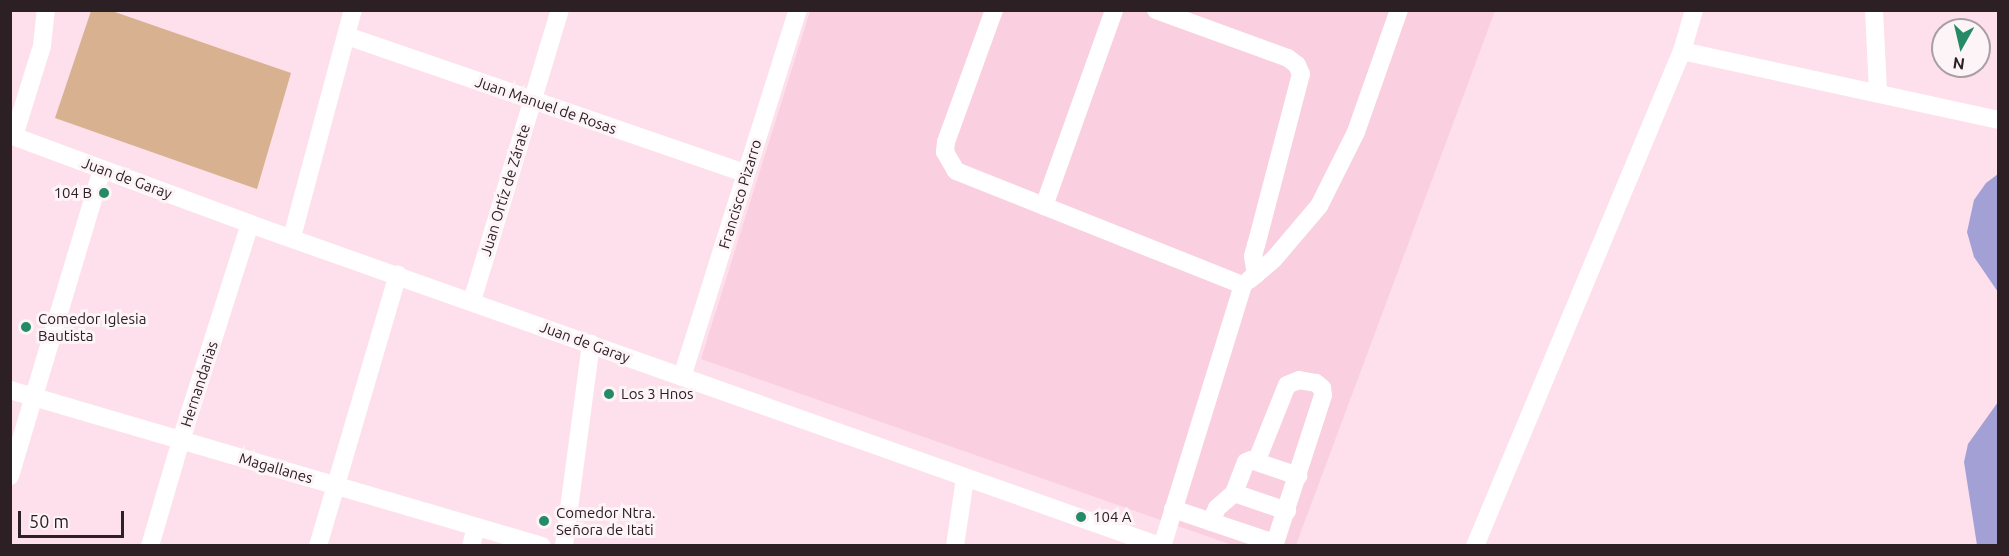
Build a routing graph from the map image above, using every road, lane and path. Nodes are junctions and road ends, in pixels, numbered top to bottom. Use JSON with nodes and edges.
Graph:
{"nodes":[{"id":1,"x":46,"y":10,"type":"edge"},
{"id":2,"x":353,"y":10,"type":"edge"},
{"id":3,"x":561,"y":10,"type":"edge"},
{"id":4,"x":798,"y":10,"type":"edge"},
{"id":5,"x":994,"y":10,"type":"edge"},
{"id":6,"x":1114,"y":10,"type":"edge"},
{"id":7,"x":1156,"y":10,"type":"edge"},
{"id":8,"x":1399,"y":10,"type":"edge"},
{"id":9,"x":1694,"y":10,"type":"edge"},
{"id":10,"x":1874,"y":10,"type":"edge"},
{"id":11,"x":347,"y":36,"type":"junction"},
{"id":12,"x":1682,"y":51,"type":"junction"},
{"id":13,"x":1878,"y":93,"type":"junction"},
{"id":14,"x":532,"y":100,"type":"junction"},
{"id":15,"x":1998,"y":120,"type":"edge"},
{"id":16,"x":12,"y":135,"type":"edge"},
{"id":17,"x":102,"y":169,"type":"junction"},
{"id":18,"x":746,"y":173,"type":"junction"},
{"id":19,"x":1044,"y":206,"type":"junction"},
{"id":20,"x":250,"y":224,"type":"junction"},
{"id":21,"x":292,"y":237,"type":"junction"},
{"id":22,"x":398,"y":275,"type":"junction"},
{"id":23,"x":1249,"y":280,"type":"junction"},
{"id":24,"x":472,"y":301,"type":"junction"},
{"id":25,"x":591,"y":344,"type":"junction"},
{"id":26,"x":682,"y":377,"type":"junction"},
{"id":27,"x":10,"y":390,"type":"edge"},
{"id":28,"x":34,"y":397,"type":"junction"},
{"id":29,"x":181,"y":440,"type":"junction"},
{"id":30,"x":1257,"y":460,"type":"junction"},
{"id":31,"x":10,"y":476,"type":"edge"},
{"id":32,"x":1298,"y":476,"type":"junction"},
{"id":33,"x":965,"y":478,"type":"junction"},
{"id":34,"x":336,"y":485,"type":"junction"},
{"id":35,"x":1234,"y":493,"type":"junction"},
{"id":36,"x":1173,"y":509,"type":"junction"},
{"id":37,"x":1287,"y":511,"type":"junction"},
{"id":38,"x":1211,"y":522,"type":"junction"},
{"id":39,"x":476,"y":527,"type":"junction"},
{"id":40,"x":150,"y":546,"type":"edge"},
{"id":41,"x":318,"y":546,"type":"edge"},
{"id":42,"x":471,"y":546,"type":"edge"},
{"id":43,"x":542,"y":546,"type":"edge"},
{"id":44,"x":564,"y":546,"type":"edge"},
{"id":45,"x":955,"y":546,"type":"edge"},
{"id":46,"x":1161,"y":546,"type":"edge"},
{"id":47,"x":1475,"y":546,"type":"edge"}],
"edges":[{"from":1,"to":16,"type":"street"},
{"from":2,"to":11,"type":"street"},
{"from":3,"to":14,"type":"street","name":"Juan Ortíz de Zárate"},
{"from":4,"to":18,"type":"street","name":"Francisco Pizarro"},
{"from":5,"to":19,"type":"street"},
{"from":6,"to":19,"type":"street"},
{"from":7,"to":23,"type":"street"},
{"from":8,"to":23,"type":"street"},
{"from":9,"to":12,"type":"street"},
{"from":10,"to":13,"type":"street"},
{"from":11,"to":14,"type":"street","name":"Juan Manuel de Rosas"},
{"from":11,"to":21,"type":"street"},
{"from":12,"to":13,"type":"street"},
{"from":12,"to":47,"type":"street"},
{"from":13,"to":15,"type":"street"},
{"from":14,"to":18,"type":"street","name":"Juan Manuel de Rosas"},
{"from":14,"to":24,"type":"street","name":"Juan Ortíz de Zárate"},
{"from":16,"to":17,"type":"street","name":"Juan de Garay"},
{"from":17,"to":20,"type":"street","name":"Juan de Garay"},
{"from":17,"to":28,"type":"street"},
{"from":18,"to":26,"type":"street","name":"Francisco Pizarro"},
{"from":19,"to":23,"type":"street"},
{"from":20,"to":21,"type":"street","name":"Juan de Garay"},
{"from":20,"to":29,"type":"street","name":"Hernandarias"},
{"from":21,"to":22,"type":"street","name":"Juan de Garay"},
{"from":22,"to":24,"type":"street","name":"Juan de Garay"},
{"from":22,"to":34,"type":"street"},
{"from":23,"to":36,"type":"street"},
{"from":24,"to":25,"type":"street","name":"Juan de Garay"},
{"from":25,"to":26,"type":"street","name":"Juan de Garay"},
{"from":25,"to":44,"type":"street"},
{"from":26,"to":33,"type":"street","name":"Juan de Garay"},
{"from":27,"to":28,"type":"street","name":"Magallanes"},
{"from":28,"to":29,"type":"street","name":"Magallanes"},
{"from":28,"to":31,"type":"street"},
{"from":29,"to":34,"type":"street","name":"Magallanes"},
{"from":29,"to":40,"type":"street","name":"Hernandarias"},
{"from":30,"to":32,"type":"street"},
{"from":30,"to":32,"type":"street"},
{"from":30,"to":35,"type":"street"},
{"from":32,"to":37,"type":"street"},
{"from":33,"to":45,"type":"street"},
{"from":33,"to":46,"type":"street","name":"Juan de Garay"},
{"from":34,"to":39,"type":"street","name":"Magallanes"},
{"from":34,"to":41,"type":"street"},
{"from":35,"to":37,"type":"street"},
{"from":35,"to":38,"type":"street"},
{"from":36,"to":38,"type":"street"},
{"from":36,"to":46,"type":"street"},
{"from":37,"to":38,"type":"street"},
{"from":39,"to":42,"type":"street"},
{"from":39,"to":43,"type":"street","name":"Magallanes"}]}
